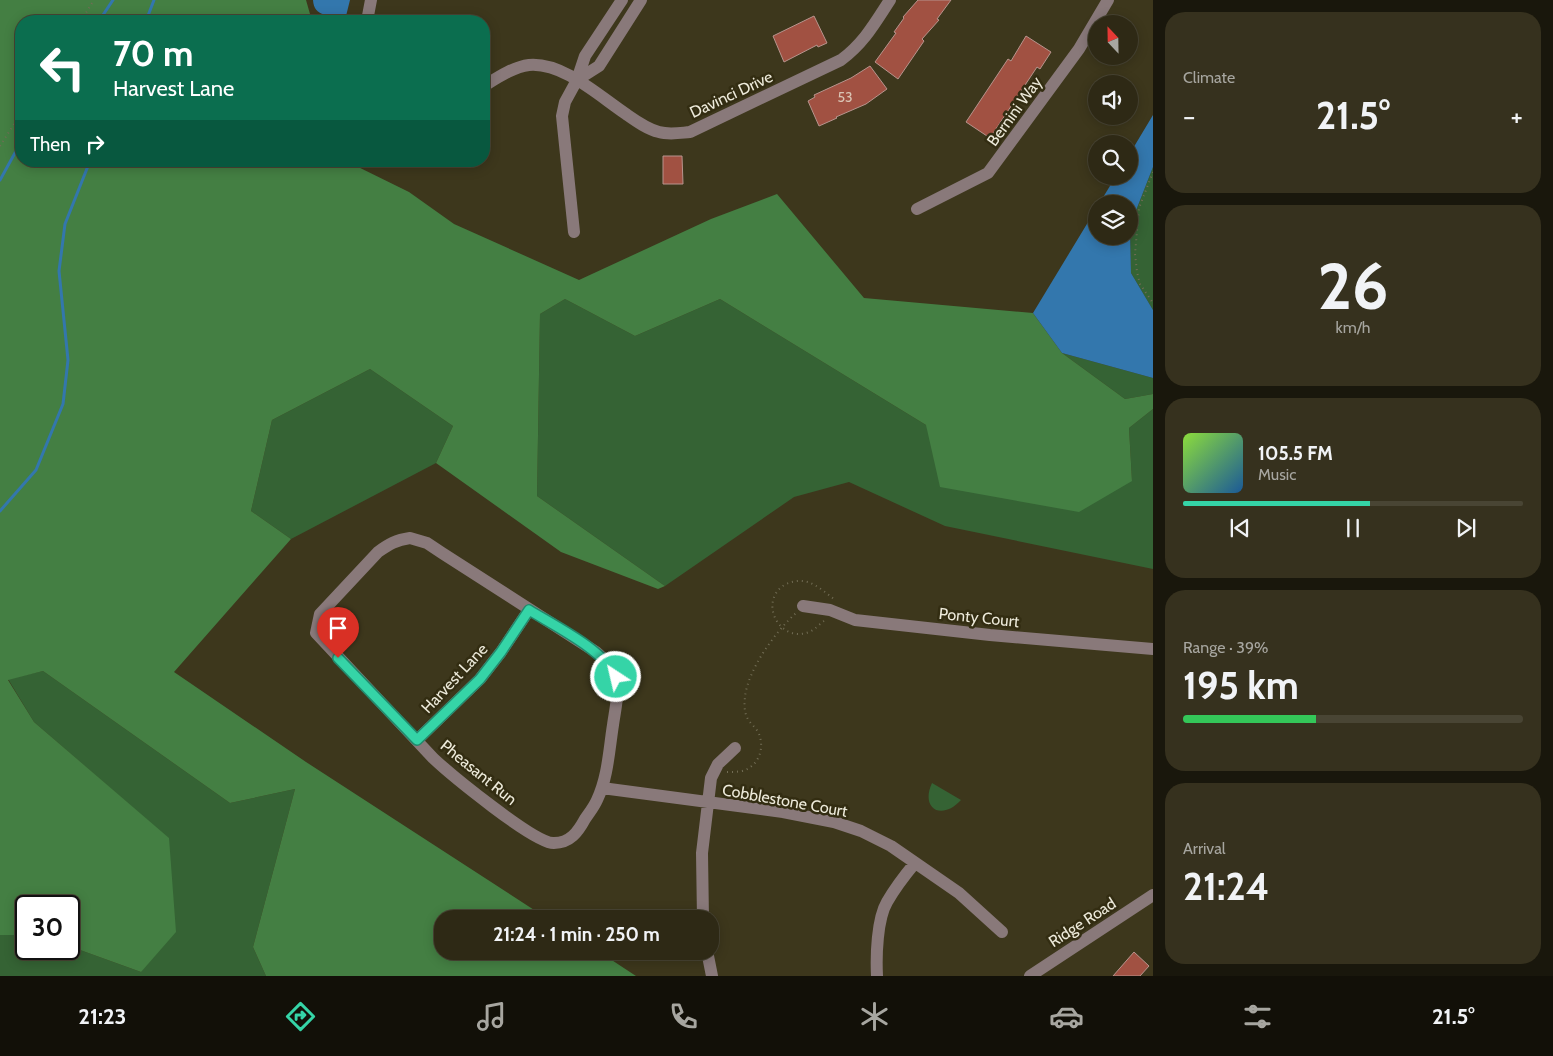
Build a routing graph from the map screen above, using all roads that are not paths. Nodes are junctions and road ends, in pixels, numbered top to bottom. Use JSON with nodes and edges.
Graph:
{"nodes":[{"id":1,"x":371,"y":0,"type":"edge"},
{"id":2,"x":622,"y":0,"type":"edge"},
{"id":3,"x":641,"y":0,"type":"edge"},
{"id":4,"x":890,"y":0,"type":"edge"},
{"id":5,"x":1108,"y":0,"type":"edge"},
{"id":6,"x":368,"y":15,"type":"edge"},
{"id":7,"x":577,"y":80,"type":"junction"},
{"id":8,"x":490,"y":83,"type":"edge"},
{"id":9,"x":916,"y":209,"type":"dead end"},
{"id":10,"x":574,"y":232,"type":"dead end"},
{"id":11,"x":803,"y":606,"type":"road end"},
{"id":12,"x":529,"y":610,"type":"junction"},
{"id":13,"x":1153,"y":649,"type":"edge"},
{"id":14,"x":417,"y":740,"type":"junction"},
{"id":15,"x":735,"y":748,"type":"dead end"},
{"id":16,"x":602,"y":788,"type":"junction"},
{"id":17,"x":708,"y":803,"type":"junction"},
{"id":18,"x":914,"y":863,"type":"junction"},
{"id":19,"x":1153,"y":895,"type":"edge"},
{"id":20,"x":702,"y":910,"type":"edge"},
{"id":21,"x":1002,"y":932,"type":"dead end"},
{"id":22,"x":709,"y":960,"type":"edge"},
{"id":23,"x":712,"y":976,"type":"edge"},
{"id":24,"x":878,"y":976,"type":"edge"},
{"id":25,"x":1030,"y":976,"type":"edge"}],
"edges":[{"from":1,"to":6,"type":"street"},
{"from":2,"to":7,"type":"street"},
{"from":3,"to":7,"type":"street"},
{"from":4,"to":7,"type":"street","name":"Davinci Drive"},
{"from":5,"to":9,"type":"street","name":"Bernini Way"},
{"from":7,"to":8,"type":"street","name":"Davinci Drive"},
{"from":7,"to":10,"type":"street"},
{"from":11,"to":13,"type":"street","name":"Ponty Court"},
{"from":12,"to":14,"type":"street","name":"Harvest Lane"},
{"from":12,"to":14,"type":"street","name":"Pheasant Run"},
{"from":12,"to":16,"type":"street","name":"Pheasant Run"},
{"from":14,"to":16,"type":"street","name":"Pheasant Run"},
{"from":15,"to":17,"type":"street"},
{"from":16,"to":17,"type":"street","name":"Cobblestone Court"},
{"from":17,"to":18,"type":"street","name":"Cobblestone Court"},
{"from":17,"to":20,"type":"street"},
{"from":18,"to":21,"type":"street","name":"Cobblestone Court"},
{"from":18,"to":24,"type":"street"},
{"from":19,"to":25,"type":"street","name":"Ridge Road"},
{"from":22,"to":23,"type":"street"}]}
